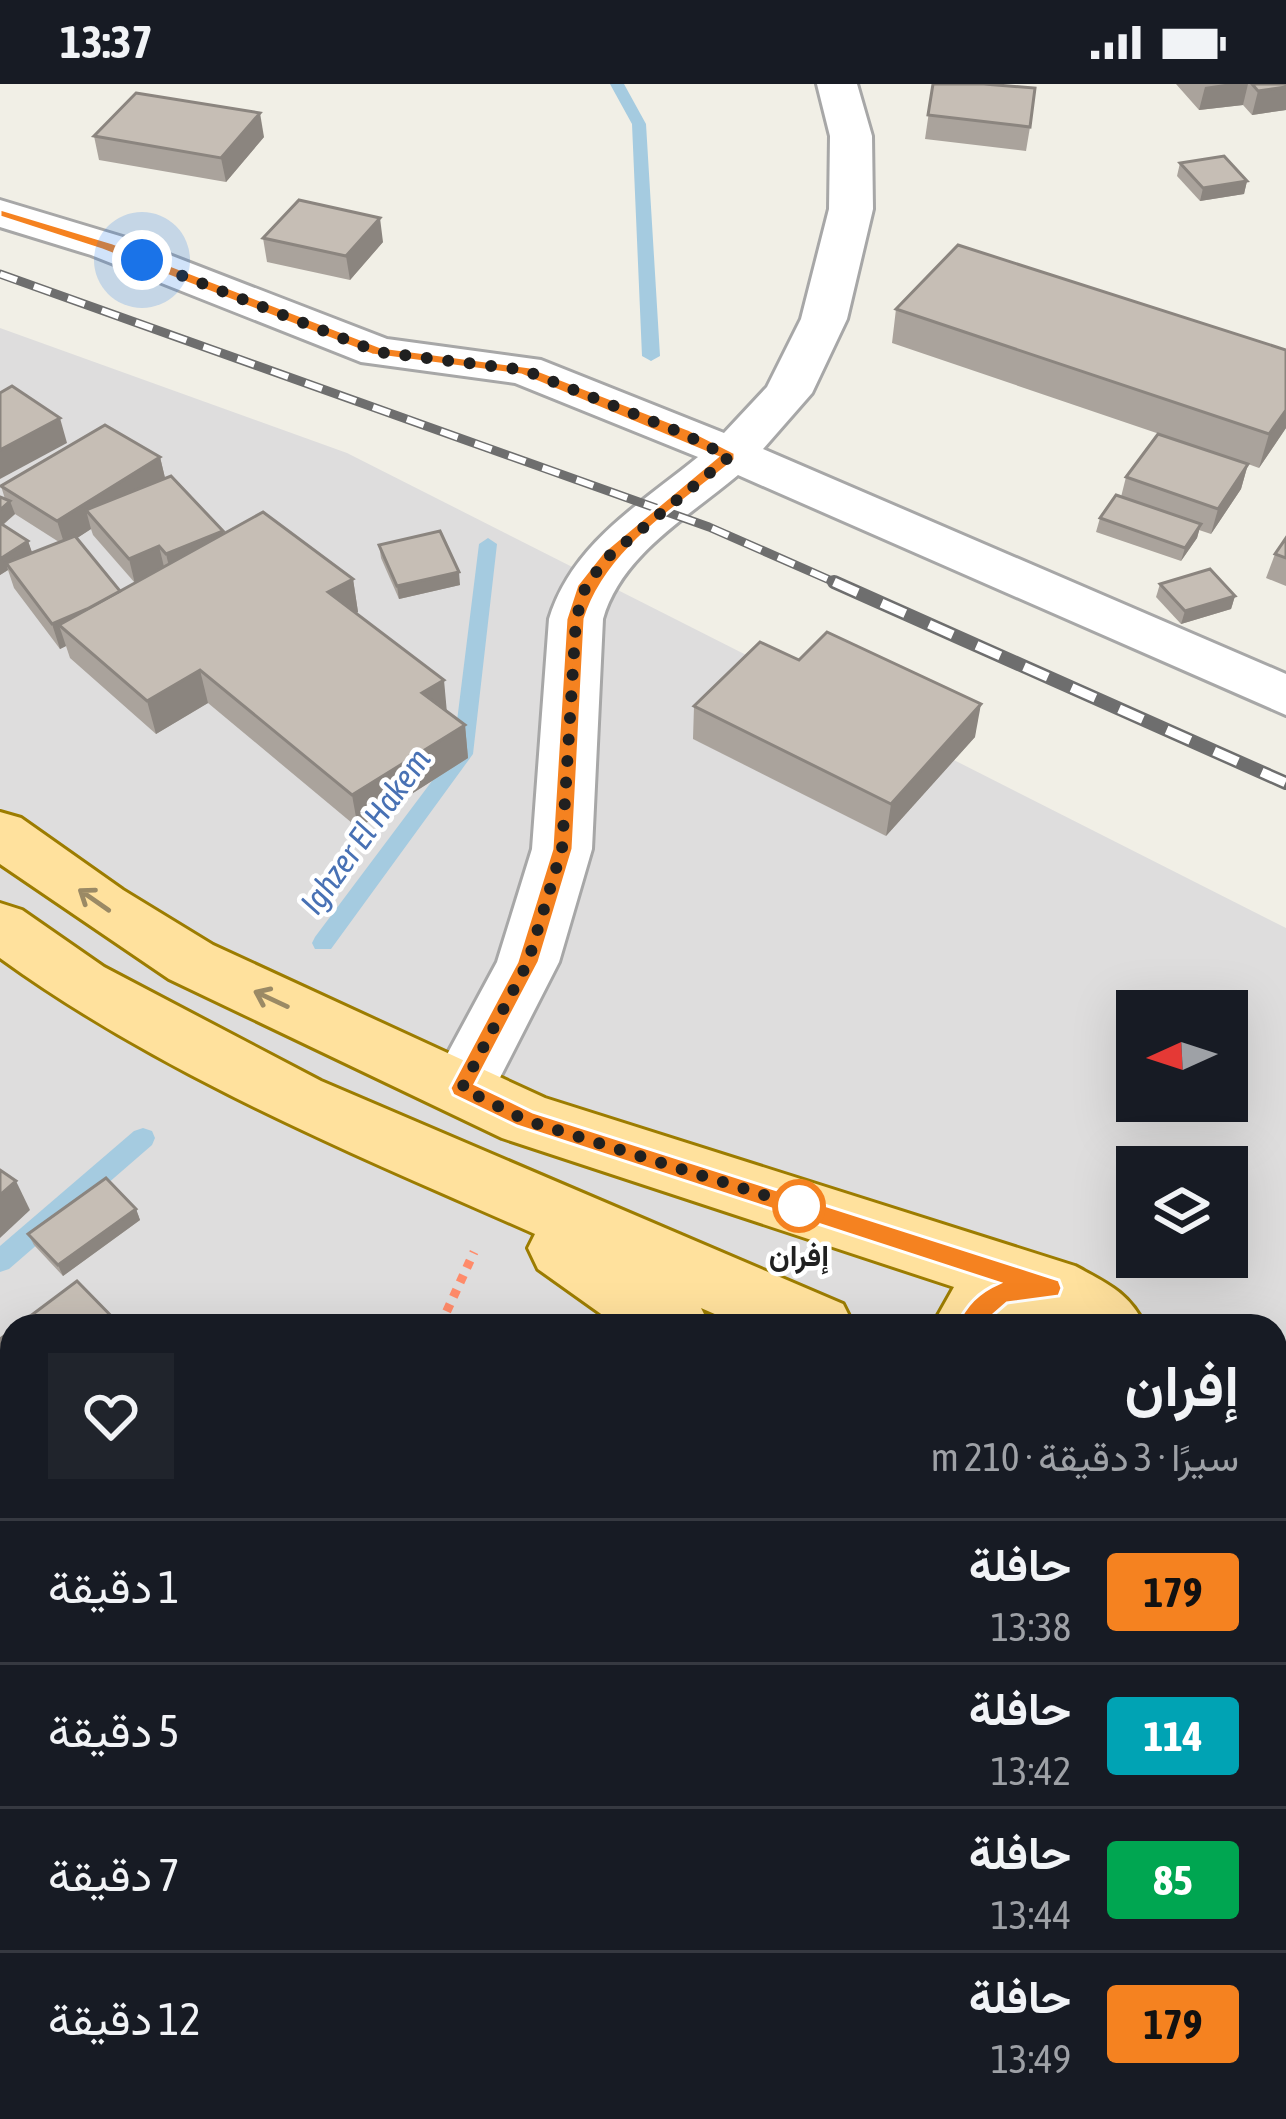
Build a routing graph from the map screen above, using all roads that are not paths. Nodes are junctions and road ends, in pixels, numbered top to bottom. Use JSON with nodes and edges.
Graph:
{"nodes":[{"id":1,"x":837,"y":84,"type":"edge"},
{"id":2,"x":0,"y":213,"type":"edge"},
{"id":3,"x":729,"y":457,"type":"junction"},
{"id":4,"x":1286,"y":696,"type":"edge"},
{"id":5,"x":0,"y":832,"type":"edge"},
{"id":6,"x":0,"y":926,"type":"edge"},
{"id":7,"x":462,"y":1088,"type":"junction"},
{"id":8,"x":525,"y":1120,"type":"junction"},
{"id":9,"x":457,"y":1173,"type":"junction"},
{"id":10,"x":1094,"y":1312,"type":"edge"},
{"id":11,"x":657,"y":1314,"type":"edge"},
{"id":12,"x":792,"y":1314,"type":"edge"},
{"id":13,"x":802,"y":1314,"type":"edge"},
{"id":14,"x":977,"y":1314,"type":"edge"}],
"edges":[{"from":1,"to":3,"type":"street"},
{"from":2,"to":3,"type":"street"},
{"from":3,"to":4,"type":"street"},
{"from":3,"to":7,"type":"street"},
{"from":7,"to":5,"type":"main road","one_way":true},
{"from":6,"to":9,"type":"main road"},
{"from":7,"to":8,"type":"main road"},
{"from":8,"to":10,"type":"main road"},
{"from":8,"to":13,"type":"main road"},
{"from":9,"to":11,"type":"main road"},
{"from":9,"to":12,"type":"main road"},
{"from":10,"to":14,"type":"main road"}]}
